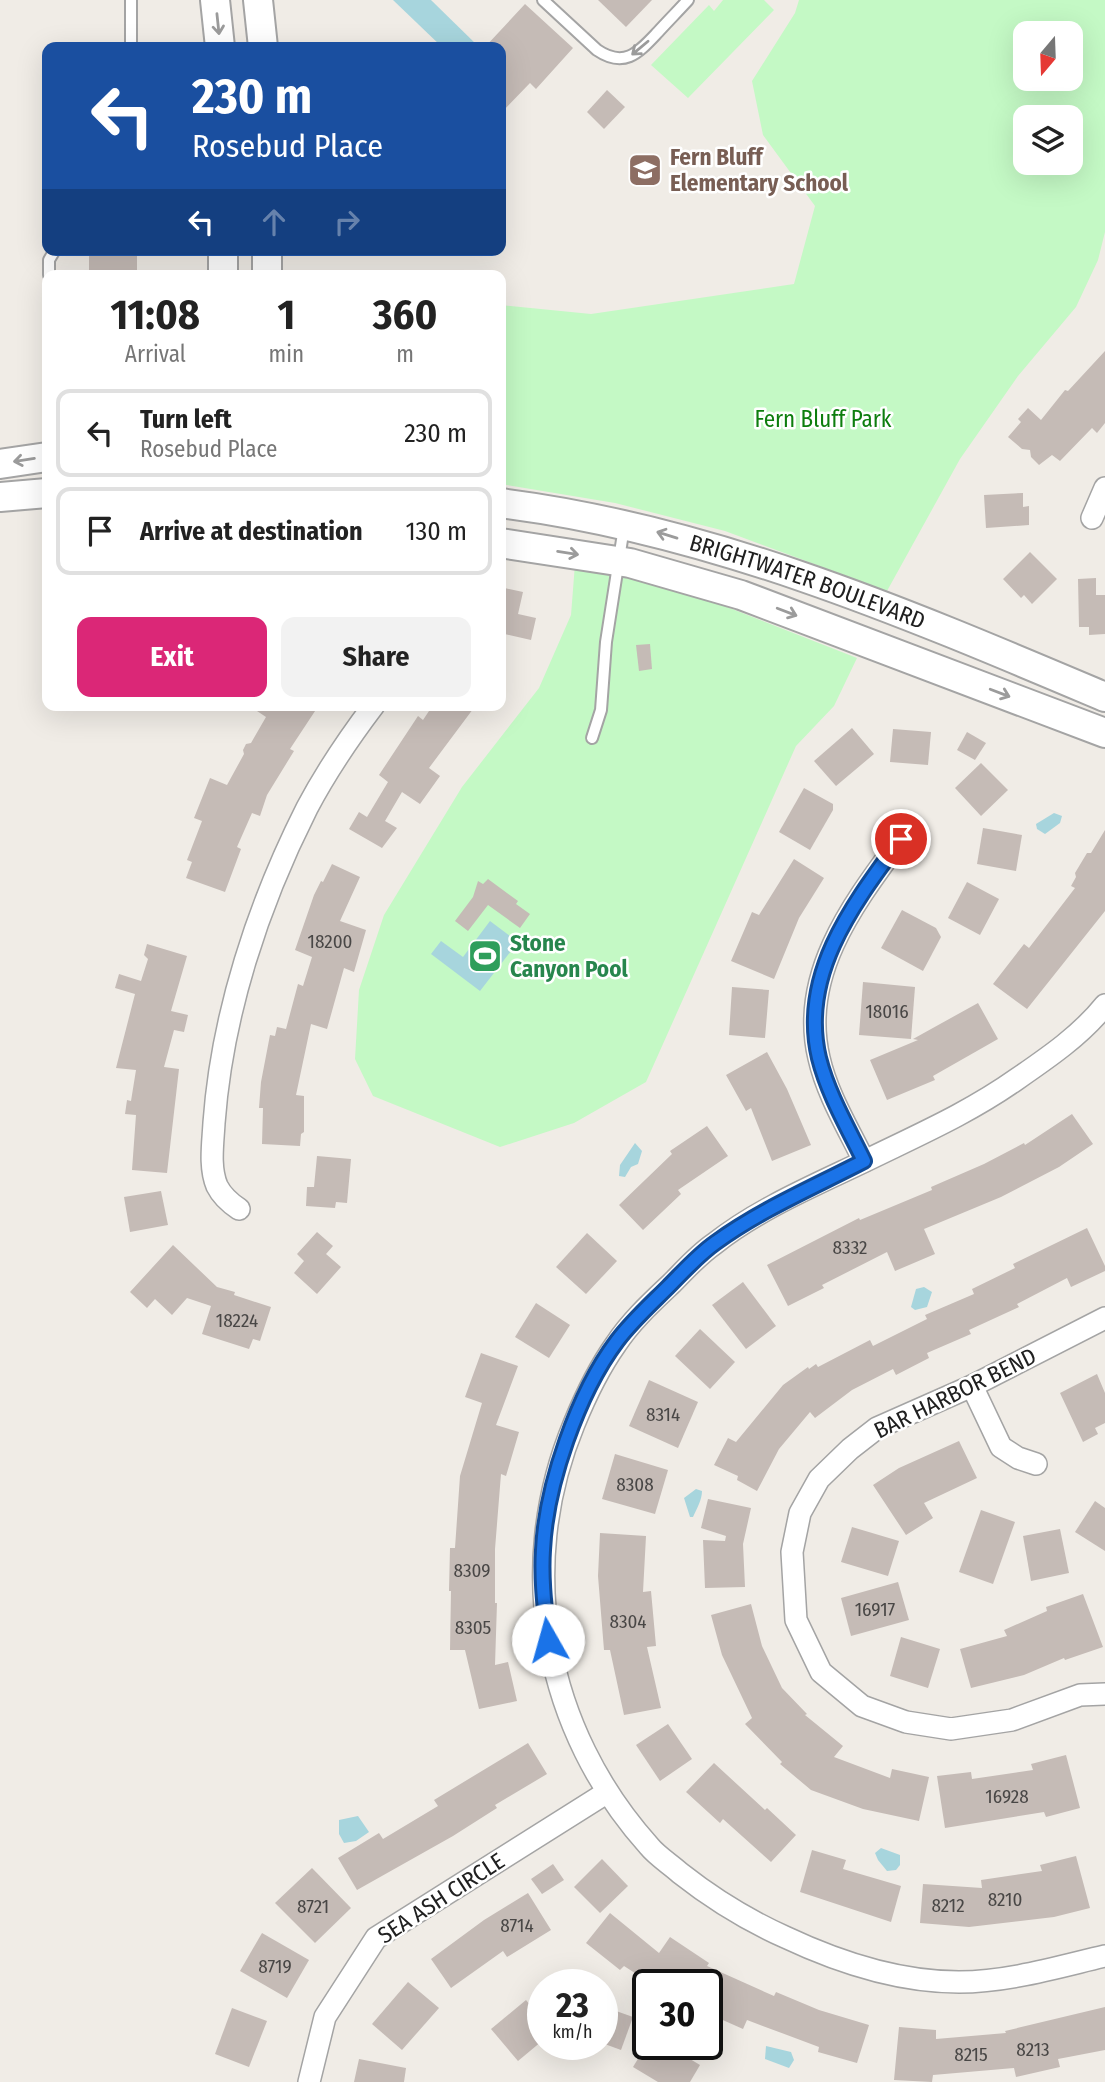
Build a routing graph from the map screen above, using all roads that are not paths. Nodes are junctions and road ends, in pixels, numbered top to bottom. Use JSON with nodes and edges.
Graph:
{"nodes":[{"id":1,"x":131,"y":0,"type":"edge"},
{"id":2,"x":215,"y":0,"type":"edge"},
{"id":3,"x":258,"y":0,"type":"edge"},
{"id":4,"x":542,"y":0,"type":"edge"},
{"id":5,"x":688,"y":0,"type":"edge"},
{"id":6,"x":131,"y":42,"type":"edge"},
{"id":7,"x":219,"y":42,"type":"edge"},
{"id":8,"x":262,"y":42,"type":"edge"},
{"id":9,"x":42,"y":458,"type":"edge"},
{"id":10,"x":0,"y":464,"type":"edge"},
{"id":11,"x":1105,"y":488,"type":"edge"},
{"id":12,"x":42,"y":493,"type":"edge"},
{"id":13,"x":0,"y":497,"type":"edge"},
{"id":14,"x":506,"y":504,"type":"edge"},
{"id":15,"x":1092,"y":518,"type":"dead end"},
{"id":16,"x":624,"y":524,"type":"junction"},
{"id":17,"x":506,"y":544,"type":"edge"},
{"id":18,"x":619,"y":561,"type":"junction"},
{"id":19,"x":1105,"y":697,"type":"edge"},
{"id":20,"x":370,"y":711,"type":"edge"},
{"id":21,"x":1105,"y":733,"type":"edge"},
{"id":22,"x":592,"y":738,"type":"dead end"},
{"id":23,"x":901,"y":839,"type":"dead end"},
{"id":24,"x":1105,"y":1005,"type":"edge"},
{"id":25,"x":864,"y":1161,"type":"junction"},
{"id":26,"x":239,"y":1209,"type":"dead end"},
{"id":27,"x":1105,"y":1318,"type":"edge"},
{"id":28,"x":972,"y":1386,"type":"junction"},
{"id":29,"x":1036,"y":1464,"type":"dead end"},
{"id":30,"x":1105,"y":1694,"type":"edge"},
{"id":31,"x":606,"y":1793,"type":"junction"},
{"id":32,"x":1105,"y":1956,"type":"edge"},
{"id":33,"x":309,"y":2082,"type":"edge"}],
"edges":[{"from":1,"to":6,"type":"lane"},
{"from":2,"to":7,"type":"street","one_way":true},
{"from":3,"to":8,"type":"street"},
{"from":5,"to":4,"type":"lane","one_way":true},
{"from":9,"to":10,"type":"street","one_way":true},
{"from":11,"to":15,"type":"street"},
{"from":12,"to":13,"type":"street"},
{"from":14,"to":16,"type":"street","name":"BRIGHTWATER BOULEVARD"},
{"from":16,"to":18,"type":"lane"},
{"from":19,"to":16,"type":"street","name":"BRIGHTWATER BOULEVARD","one_way":true},
{"from":17,"to":18,"type":"street","name":"BRIGHTWATER BOULEVARD","one_way":true},
{"from":18,"to":21,"type":"street","name":"BRIGHTWATER BOULEVARD","one_way":true},
{"from":18,"to":22,"type":"lane"},
{"from":20,"to":26,"type":"street"},
{"from":23,"to":25,"type":"street"},
{"from":24,"to":25,"type":"street"},
{"from":25,"to":31,"type":"street"},
{"from":27,"to":28,"type":"street","name":"BAR HARBOR BEND"},
{"from":28,"to":29,"type":"street"},
{"from":28,"to":30,"type":"street","name":"BAR HARBOR BEND"},
{"from":31,"to":32,"type":"street"},
{"from":31,"to":33,"type":"street","name":"SEA ASH CIRCLE"}]}
